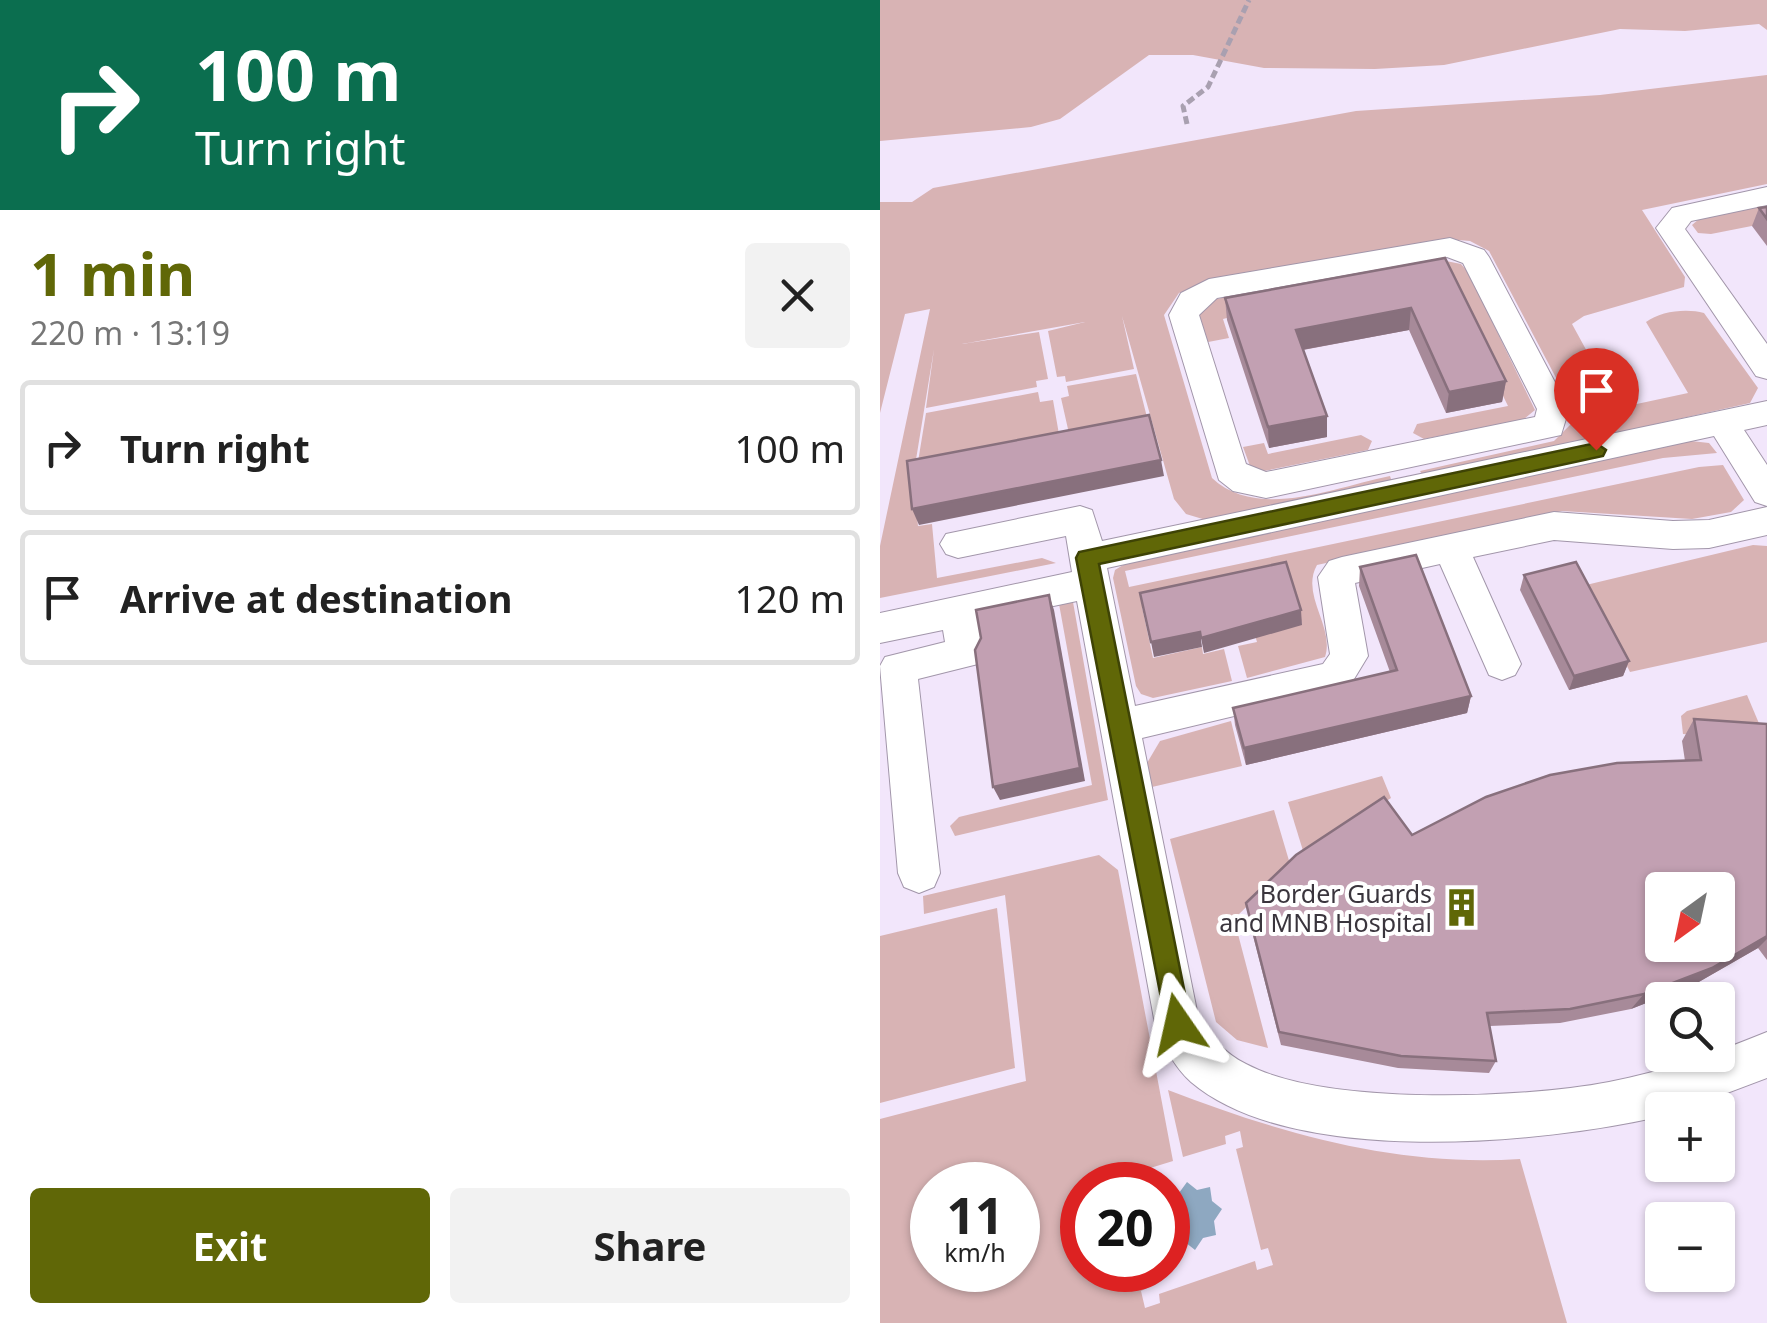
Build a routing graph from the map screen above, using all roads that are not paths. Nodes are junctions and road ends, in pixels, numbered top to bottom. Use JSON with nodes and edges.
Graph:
{"nodes":[{"id":1,"x":1767,"y":196,"type":"edge"},
{"id":2,"x":1767,"y":368,"type":"edge"},
{"id":3,"x":1767,"y":413,"type":"edge"},
{"id":4,"x":1723,"y":424,"type":"junction"},
{"id":5,"x":1406,"y":474,"type":"junction"},
{"id":6,"x":1767,"y":493,"type":"edge"},
{"id":7,"x":1767,"y":521,"type":"edge"},
{"id":8,"x":958,"y":544,"type":"dead end"},
{"id":9,"x":1450,"y":548,"type":"junction"},
{"id":10,"x":1089,"y":571,"type":"junction"},
{"id":11,"x":959,"y":611,"type":"junction"},
{"id":12,"x":880,"y":628,"type":"edge"},
{"id":13,"x":1502,"y":664,"type":"dead end"},
{"id":14,"x":1120,"y":726,"type":"junction"},
{"id":15,"x":918,"y":873,"type":"dead end"},
{"id":16,"x":1767,"y":1055,"type":"edge"}],
"edges":[{"from":1,"to":2,"type":"lane"},
{"from":3,"to":4,"type":"lane"},
{"from":4,"to":5,"type":"lane"},
{"from":4,"to":6,"type":"lane"},
{"from":5,"to":5,"type":"lane"},
{"from":5,"to":10,"type":"lane"},
{"from":7,"to":9,"type":"lane"},
{"from":8,"to":10,"type":"lane"},
{"from":9,"to":13,"type":"lane"},
{"from":9,"to":14,"type":"lane"},
{"from":10,"to":11,"type":"lane"},
{"from":10,"to":14,"type":"lane"},
{"from":11,"to":12,"type":"lane"},
{"from":11,"to":15,"type":"lane"},
{"from":14,"to":16,"type":"lane"}]}
